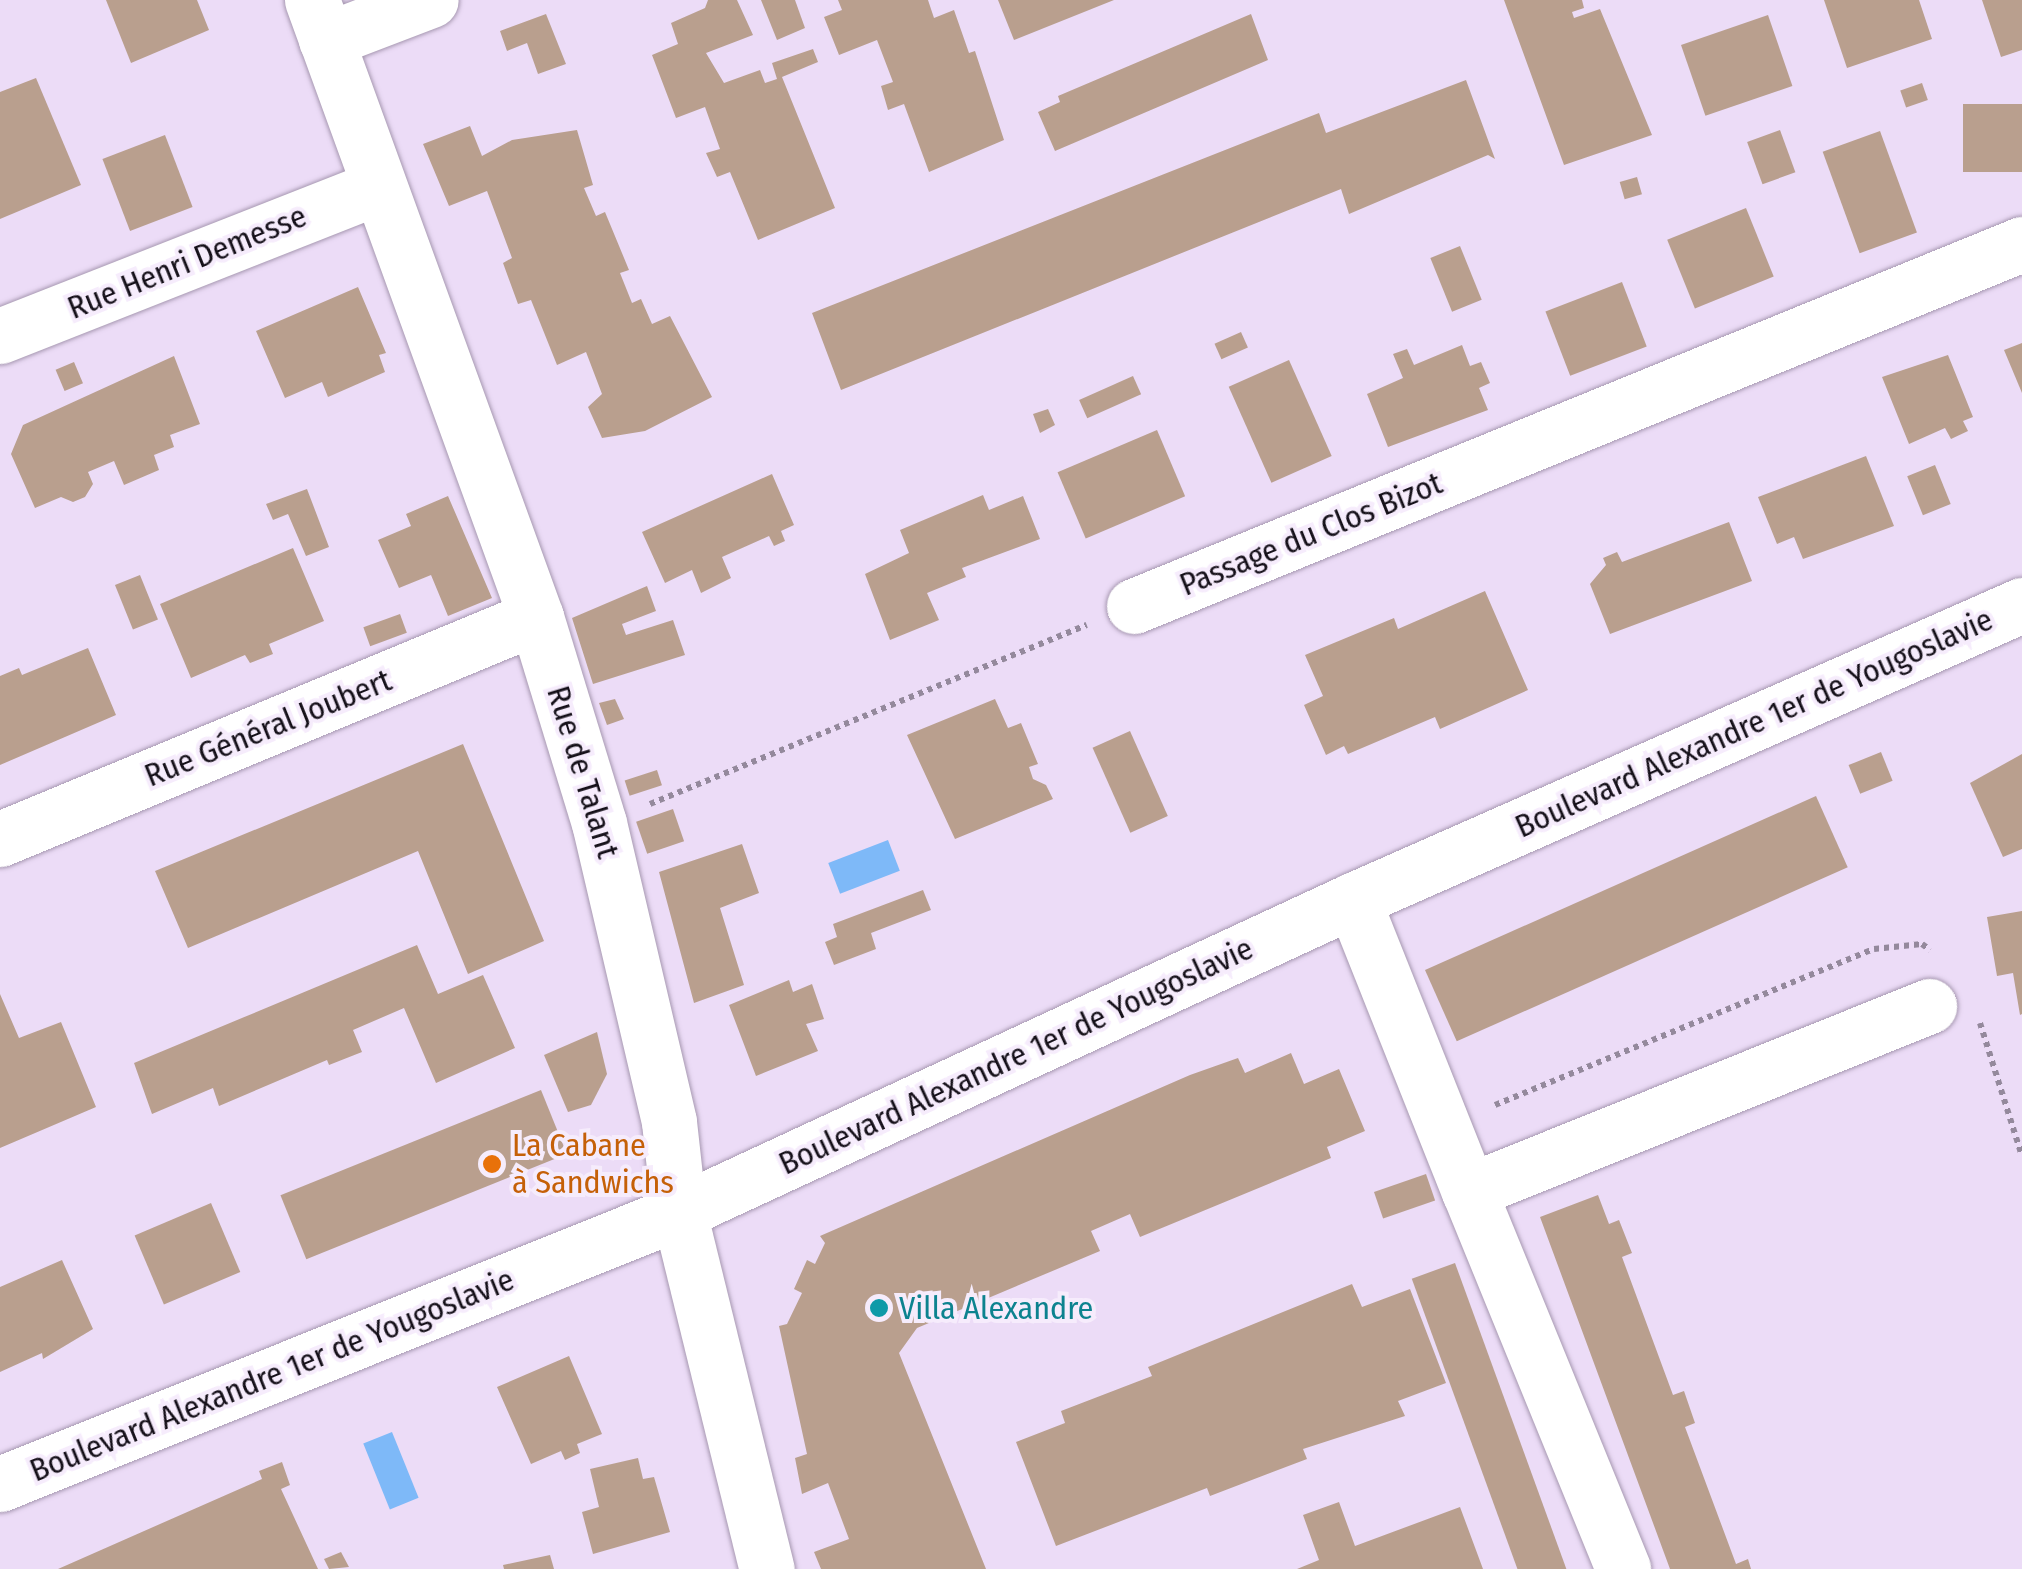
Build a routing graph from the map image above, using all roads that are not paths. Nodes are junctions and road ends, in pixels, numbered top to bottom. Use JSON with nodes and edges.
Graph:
{"nodes":[{"id":1,"x":431,"y":0,"type":"edge"},
{"id":2,"x":319,"y":20,"type":"edge"},
{"id":3,"x":375,"y":188,"type":"junction"},
{"id":4,"x":2022,"y":244,"type":"edge"},
{"id":5,"x":0,"y":336,"type":"edge"},
{"id":6,"x":1134,"y":606,"type":"road end"},
{"id":7,"x":2022,"y":606,"type":"edge"},
{"id":8,"x":536,"y":617,"type":"junction"},
{"id":9,"x":0,"y":838,"type":"edge"},
{"id":10,"x":1353,"y":900,"type":"junction"},
{"id":11,"x":1929,"y":1006,"type":"dead end"},
{"id":12,"x":1468,"y":1191,"type":"junction"},
{"id":13,"x":679,"y":1212,"type":"junction"},
{"id":14,"x":0,"y":1484,"type":"edge"},
{"id":15,"x":767,"y":1569,"type":"edge"},
{"id":16,"x":1623,"y":1569,"type":"edge"}],
"edges":[{"from":1,"to":2,"type":"street"},
{"from":2,"to":3,"type":"street","name":"Rue de Talant"},
{"from":3,"to":5,"type":"street","name":"Rue Henri Demesse"},
{"from":3,"to":8,"type":"street","name":"Rue de Talant"},
{"from":4,"to":6,"type":"street","name":"Passage du Clos Bizot"},
{"from":7,"to":10,"type":"street","name":"Boulevard Alexandre 1er de Yougoslavie"},
{"from":8,"to":9,"type":"street","name":"Rue Général Joubert"},
{"from":8,"to":13,"type":"street","name":"Rue de Talant"},
{"from":10,"to":12,"type":"street"},
{"from":10,"to":13,"type":"street","name":"Boulevard Alexandre 1er de Yougoslavie"},
{"from":11,"to":12,"type":"street"},
{"from":12,"to":16,"type":"street"},
{"from":13,"to":14,"type":"street","name":"Boulevard Alexandre 1er de Yougoslavie"},
{"from":13,"to":15,"type":"street","name":"Rue de Talant"}]}
